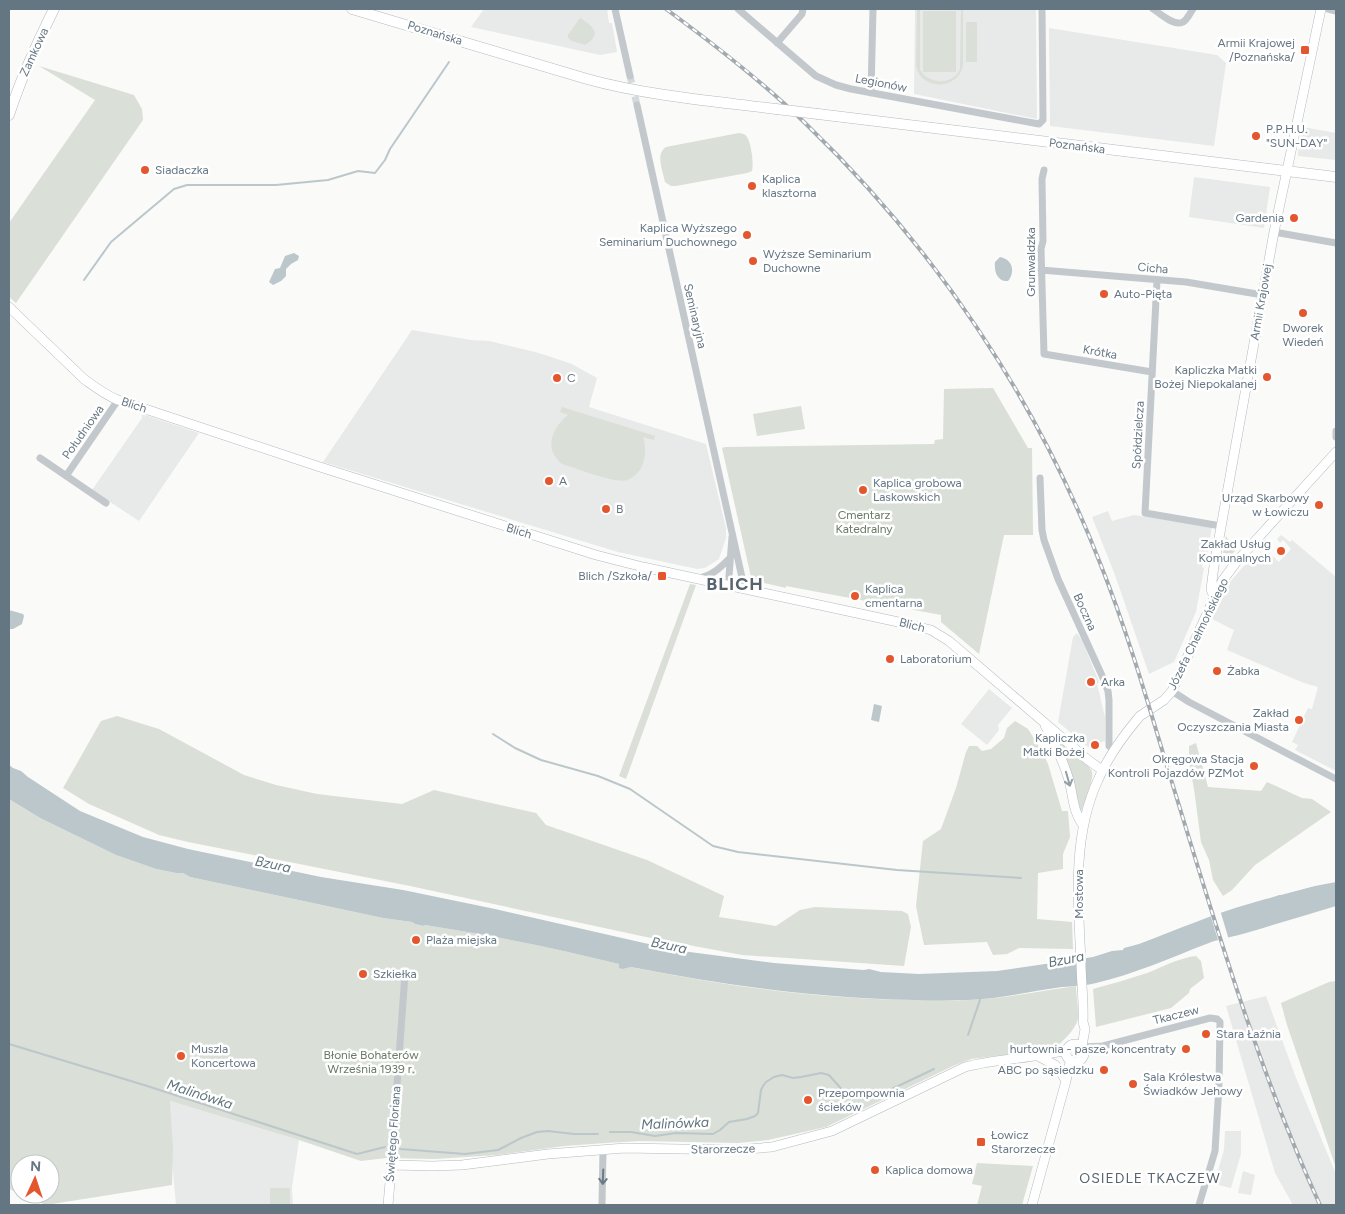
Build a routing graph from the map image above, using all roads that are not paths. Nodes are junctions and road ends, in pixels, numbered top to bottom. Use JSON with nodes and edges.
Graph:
{"nodes":[{"id":1,"x":54,"y":9,"type":"edge"},
{"id":2,"x":352,"y":9,"type":"edge"},
{"id":3,"x":615,"y":9,"type":"edge"},
{"id":4,"x":738,"y":9,"type":"edge"},
{"id":5,"x":803,"y":9,"type":"edge"},
{"id":6,"x":873,"y":9,"type":"edge"},
{"id":7,"x":1042,"y":9,"type":"edge"},
{"id":8,"x":1154,"y":9,"type":"edge"},
{"id":9,"x":1193,"y":9,"type":"edge"},
{"id":10,"x":1321,"y":9,"type":"edge"},
{"id":11,"x":1328,"y":9,"type":"edge"},
{"id":12,"x":1336,"y":11,"type":"edge"},
{"id":13,"x":777,"y":43,"type":"junction"},
{"id":14,"x":630,"y":76,"type":"tunnel mouth"},
{"id":15,"x":12,"y":93,"type":"edge"},
{"id":16,"x":872,"y":93,"type":"junction"},
{"id":17,"x":637,"y":105,"type":"tunnel mouth"},
{"id":18,"x":9,"y":115,"type":"edge"},
{"id":19,"x":1044,"y":170,"type":"dead end"},
{"id":20,"x":1287,"y":171,"type":"junction"},
{"id":21,"x":1336,"y":177,"type":"edge"},
{"id":22,"x":1274,"y":232,"type":"junction"},
{"id":23,"x":1336,"y":242,"type":"edge"},
{"id":24,"x":1042,"y":270,"type":"junction"},
{"id":25,"x":1157,"y":280,"type":"junction"},
{"id":26,"x":1263,"y":295,"type":"junction"},
{"id":27,"x":9,"y":307,"type":"edge"},
{"id":28,"x":1044,"y":354,"type":"joint"},
{"id":29,"x":1152,"y":372,"type":"junction"},
{"id":30,"x":118,"y":400,"type":"junction"},
{"id":31,"x":1336,"y":431,"type":"edge"},
{"id":32,"x":1336,"y":437,"type":"edge"},
{"id":33,"x":1336,"y":452,"type":"edge"},
{"id":34,"x":40,"y":458,"type":"dead end"},
{"id":35,"x":66,"y":476,"type":"junction"},
{"id":36,"x":1040,"y":478,"type":"dead end"},
{"id":37,"x":106,"y":503,"type":"dead end"},
{"id":38,"x":1221,"y":526,"type":"junction"},
{"id":39,"x":732,"y":531,"type":"junction"},
{"id":40,"x":730,"y":558,"type":"junction"},
{"id":41,"x":697,"y":578,"type":"junction"},
{"id":42,"x":730,"y":585,"type":"junction"},
{"id":43,"x":742,"y":588,"type":"junction"},
{"id":44,"x":1215,"y":595,"type":"junction"},
{"id":45,"x":1172,"y":691,"type":"junction"},
{"id":46,"x":1054,"y":735,"type":"junction"},
{"id":47,"x":1115,"y":751,"type":"junction"},
{"id":48,"x":1102,"y":770,"type":"junction"},
{"id":49,"x":1336,"y":779,"type":"edge"},
{"id":50,"x":1083,"y":825,"type":"junction"},
{"id":51,"x":405,"y":974,"type":"dead end"},
{"id":52,"x":1081,"y":1048,"type":"junction"},
{"id":53,"x":1038,"y":1056,"type":"junction"},
{"id":54,"x":1070,"y":1057,"type":"junction"},
{"id":55,"x":1066,"y":1081,"type":"junction"},
{"id":56,"x":603,"y":1150,"type":"junction"},
{"id":57,"x":393,"y":1166,"type":"junction"},
{"id":58,"x":388,"y":1205,"type":"edge"},
{"id":59,"x":602,"y":1205,"type":"edge"},
{"id":60,"x":1032,"y":1205,"type":"edge"},
{"id":61,"x":1199,"y":1205,"type":"edge"}],
"edges":[{"from":1,"to":15,"type":"main road","name":"Zamkowa"},
{"from":2,"to":20,"type":"main road","name":"Poznańska","bridge":true},
{"from":3,"to":14,"type":"street"},
{"from":4,"to":13,"type":"street","name":"Legionów"},
{"from":5,"to":13,"type":"street"},
{"from":6,"to":16,"type":"street"},
{"from":7,"to":16,"type":"street","name":"Legionów"},
{"from":8,"to":9,"type":"street"},
{"from":10,"to":20,"type":"street","name":"Armii Krajowej"},
{"from":11,"to":12,"type":"street"},
{"from":13,"to":16,"type":"street","name":"Legionów"},
{"from":15,"to":18,"type":"main road","name":"Zamkowa"},
{"from":17,"to":39,"type":"street","name":"Seminaryjna"},
{"from":19,"to":24,"type":"street","name":"Grunwaldzka"},
{"from":20,"to":21,"type":"main road","name":"Poznańska"},
{"from":20,"to":22,"type":"street","name":"Armii Krajowej"},
{"from":22,"to":23,"type":"street"},
{"from":22,"to":26,"type":"street","name":"Armii Krajowej"},
{"from":24,"to":25,"type":"street","name":"Cicha"},
{"from":24,"to":28,"type":"street","name":"Grunwaldzka"},
{"from":25,"to":26,"type":"street","name":"Cicha"},
{"from":25,"to":29,"type":"street","name":"Spółdzielcza"},
{"from":26,"to":38,"type":"street","name":"Armii Krajowej"},
{"from":27,"to":30,"type":"street","name":"Blich"},
{"from":28,"to":29,"type":"street","name":"Krótka"},
{"from":29,"to":38,"type":"street","name":"Spółdzielcza"},
{"from":30,"to":35,"type":"street","name":"Południowa"},
{"from":30,"to":41,"type":"street","name":"Blich"},
{"from":31,"to":32,"type":"street"},
{"from":33,"to":44,"type":"street","name":"Józefa Chełmońskiego"},
{"from":34,"to":35,"type":"street","name":"Południowa"},
{"from":35,"to":37,"type":"street","name":"Południowa"},
{"from":36,"to":47,"type":"street","name":"Boczna"},
{"from":38,"to":44,"type":"street","name":"Armii Krajowej"},
{"from":39,"to":40,"type":"street","name":"Seminaryjna"},
{"from":39,"to":43,"type":"street","name":"Seminaryjna"},
{"from":40,"to":41,"type":"street"},
{"from":40,"to":42,"type":"street","name":"Seminaryjna"},
{"from":41,"to":42,"type":"street","name":"Blich"},
{"from":42,"to":43,"type":"street","name":"Blich"},
{"from":43,"to":46,"type":"street","name":"Blich"},
{"from":44,"to":45,"type":"street","name":"Józefa Chełmońskiego"},
{"from":45,"to":47,"type":"street","name":"Józefa Chełmońskiego"},
{"from":45,"to":49,"type":"street"},
{"from":46,"to":48,"type":"street","name":"Blich"},
{"from":46,"to":50,"type":"street","name":"Blich","one_way":true},
{"from":47,"to":48,"type":"street","name":"Józefa Chełmońskiego"},
{"from":48,"to":50,"type":"street","name":"Mostowa"},
{"from":50,"to":52,"type":"street","name":"Mostowa"},
{"from":51,"to":57,"type":"street","name":"Świętego Floriana"},
{"from":52,"to":54,"type":"street"},
{"from":52,"to":54,"type":"street"},
{"from":52,"to":61,"type":"street","name":"Tkaczew"},
{"from":53,"to":54,"type":"street","name":"Starorzecze"},
{"from":53,"to":55,"type":"street"},
{"from":53,"to":56,"type":"street","name":"Starorzecze"},
{"from":54,"to":55,"type":"street"},
{"from":55,"to":60,"type":"street"},
{"from":56,"to":57,"type":"street","name":"Starorzecze"},
{"from":56,"to":59,"type":"street","one_way":true},
{"from":57,"to":58,"type":"street","name":"Świętego Floriana"}]}
